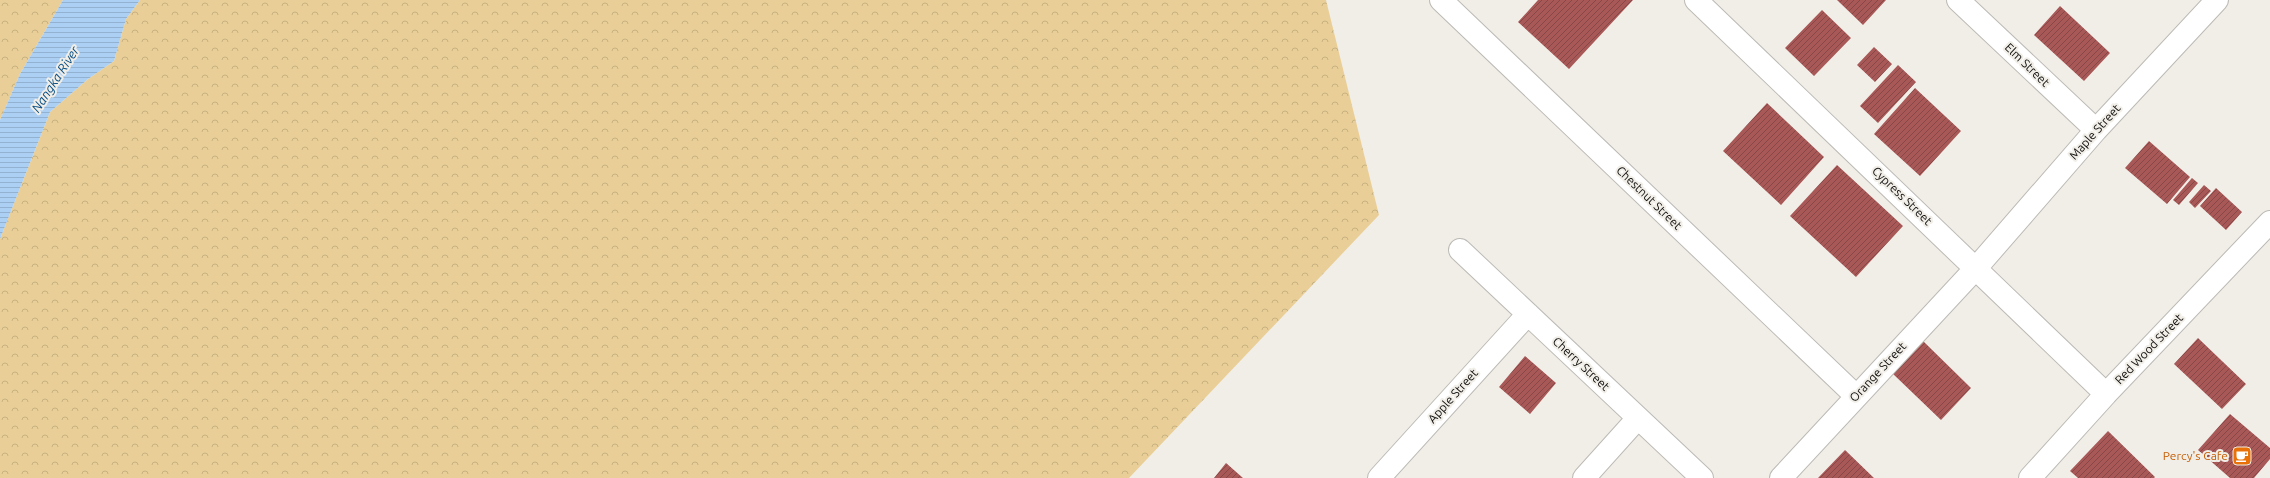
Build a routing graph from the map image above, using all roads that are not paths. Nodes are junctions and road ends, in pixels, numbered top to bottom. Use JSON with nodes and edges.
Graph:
{"nodes":[{"id":1,"x":1441,"y":0,"type":"edge"},
{"id":2,"x":1696,"y":0,"type":"edge"},
{"id":3,"x":2217,"y":0,"type":"edge"},
{"id":4,"x":1967,"y":3,"type":"edge"},
{"id":5,"x":2096,"y":130,"type":"junction"},
{"id":6,"x":2270,"y":222,"type":"edge"},
{"id":7,"x":1460,"y":250,"type":"dead end"},
{"id":8,"x":1977,"y":267,"type":"junction"},
{"id":9,"x":1528,"y":314,"type":"junction"},
{"id":10,"x":2106,"y":394,"type":"junction"},
{"id":11,"x":1856,"y":396,"type":"junction"},
{"id":12,"x":1638,"y":418,"type":"junction"},
{"id":13,"x":1379,"y":478,"type":"edge"},
{"id":14,"x":1584,"y":478,"type":"edge"},
{"id":15,"x":1702,"y":478,"type":"edge"},
{"id":16,"x":1781,"y":478,"type":"edge"},
{"id":17,"x":2030,"y":478,"type":"edge"}],
"edges":[{"from":1,"to":11,"type":"street","name":"Chestnut Street"},
{"from":2,"to":8,"type":"street","name":"Cypress Street"},
{"from":3,"to":5,"type":"street","name":"Maple Street"},
{"from":4,"to":5,"type":"street","name":"Elm Street"},
{"from":5,"to":8,"type":"street","name":"Maple Street"},
{"from":6,"to":10,"type":"street","name":"Red Wood Street"},
{"from":7,"to":9,"type":"street","name":"Cherry Street"},
{"from":8,"to":10,"type":"street","name":"Cypress Street"},
{"from":8,"to":11,"type":"street","name":"Orange Street"},
{"from":9,"to":12,"type":"street","name":"Cherry Street"},
{"from":9,"to":13,"type":"street","name":"Apple Street"},
{"from":10,"to":17,"type":"street","name":"Red Wood Street"},
{"from":11,"to":16,"type":"street","name":"Orange Street"},
{"from":12,"to":14,"type":"street"},
{"from":12,"to":15,"type":"street","name":"Cherry Street"}]}
